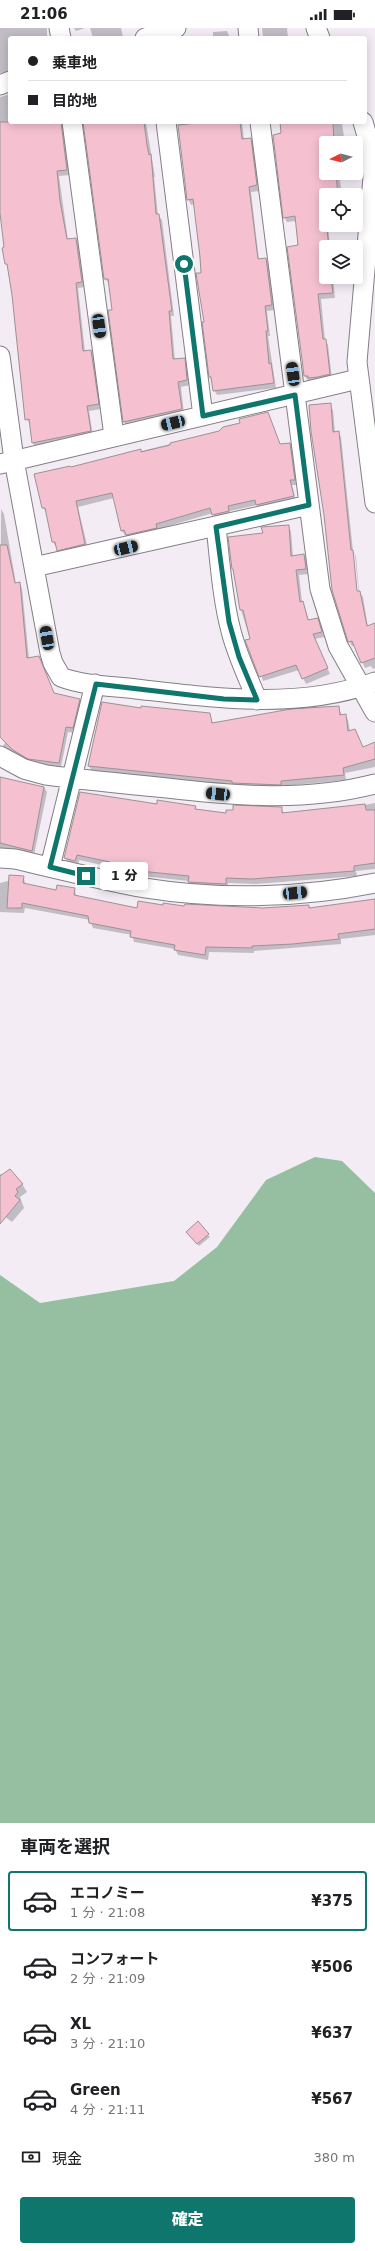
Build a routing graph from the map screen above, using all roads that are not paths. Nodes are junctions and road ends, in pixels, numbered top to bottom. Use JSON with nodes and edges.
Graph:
{"nodes":[{"id":1,"x":176,"y":28,"type":"edge"},
{"id":2,"x":155,"y":36,"type":"edge"},
{"id":3,"x":72,"y":124,"type":"edge"},
{"id":4,"x":166,"y":124,"type":"edge"},
{"id":5,"x":260,"y":124,"type":"edge"},
{"id":6,"x":364,"y":124,"type":"edge"},
{"id":7,"x":0,"y":356,"type":"edge"},
{"id":8,"x":358,"y":379,"type":"junction"},
{"id":9,"x":295,"y":395,"type":"junction"},
{"id":10,"x":203,"y":416,"type":"junction"},
{"id":11,"x":114,"y":436,"type":"junction"},
{"id":12,"x":7,"y":462,"type":"edge"},
{"id":13,"x":375,"y":503,"type":"edge"},
{"id":14,"x":309,"y":505,"type":"junction"},
{"id":15,"x":216,"y":527,"type":"junction"},
{"id":16,"x":34,"y":567,"type":"junction"},
{"id":17,"x":96,"y":684,"type":"junction"},
{"id":18,"x":368,"y":685,"type":"edge"},
{"id":19,"x":257,"y":700,"type":"junction"},
{"id":20,"x":375,"y":712,"type":"edge"},
{"id":21,"x":0,"y":756,"type":"edge"},
{"id":22,"x":73,"y":778,"type":"junction"},
{"id":23,"x":375,"y":784,"type":"edge"},
{"id":24,"x":0,"y":858,"type":"edge"},
{"id":25,"x":50,"y":867,"type":"junction"},
{"id":26,"x":375,"y":883,"type":"edge"}],
"edges":[{"from":1,"to":2,"type":"street"},
{"from":3,"to":11,"type":"street"},
{"from":4,"to":10,"type":"street"},
{"from":5,"to":9,"type":"street"},
{"from":6,"to":8,"type":"street"},
{"from":7,"to":12,"type":"street"},
{"from":8,"to":9,"type":"street"},
{"from":8,"to":13,"type":"street"},
{"from":9,"to":10,"type":"street"},
{"from":9,"to":14,"type":"street"},
{"from":10,"to":11,"type":"street"},
{"from":11,"to":12,"type":"street"},
{"from":12,"to":16,"type":"street"},
{"from":14,"to":15,"type":"street"},
{"from":14,"to":18,"type":"street"},
{"from":15,"to":16,"type":"street"},
{"from":15,"to":19,"type":"street"},
{"from":16,"to":17,"type":"street"},
{"from":17,"to":19,"type":"street"},
{"from":17,"to":22,"type":"street"},
{"from":18,"to":19,"type":"street"},
{"from":18,"to":20,"type":"street"},
{"from":21,"to":22,"type":"street"},
{"from":22,"to":23,"type":"street"},
{"from":22,"to":25,"type":"street"},
{"from":24,"to":25,"type":"street"},
{"from":25,"to":26,"type":"street"}]}
